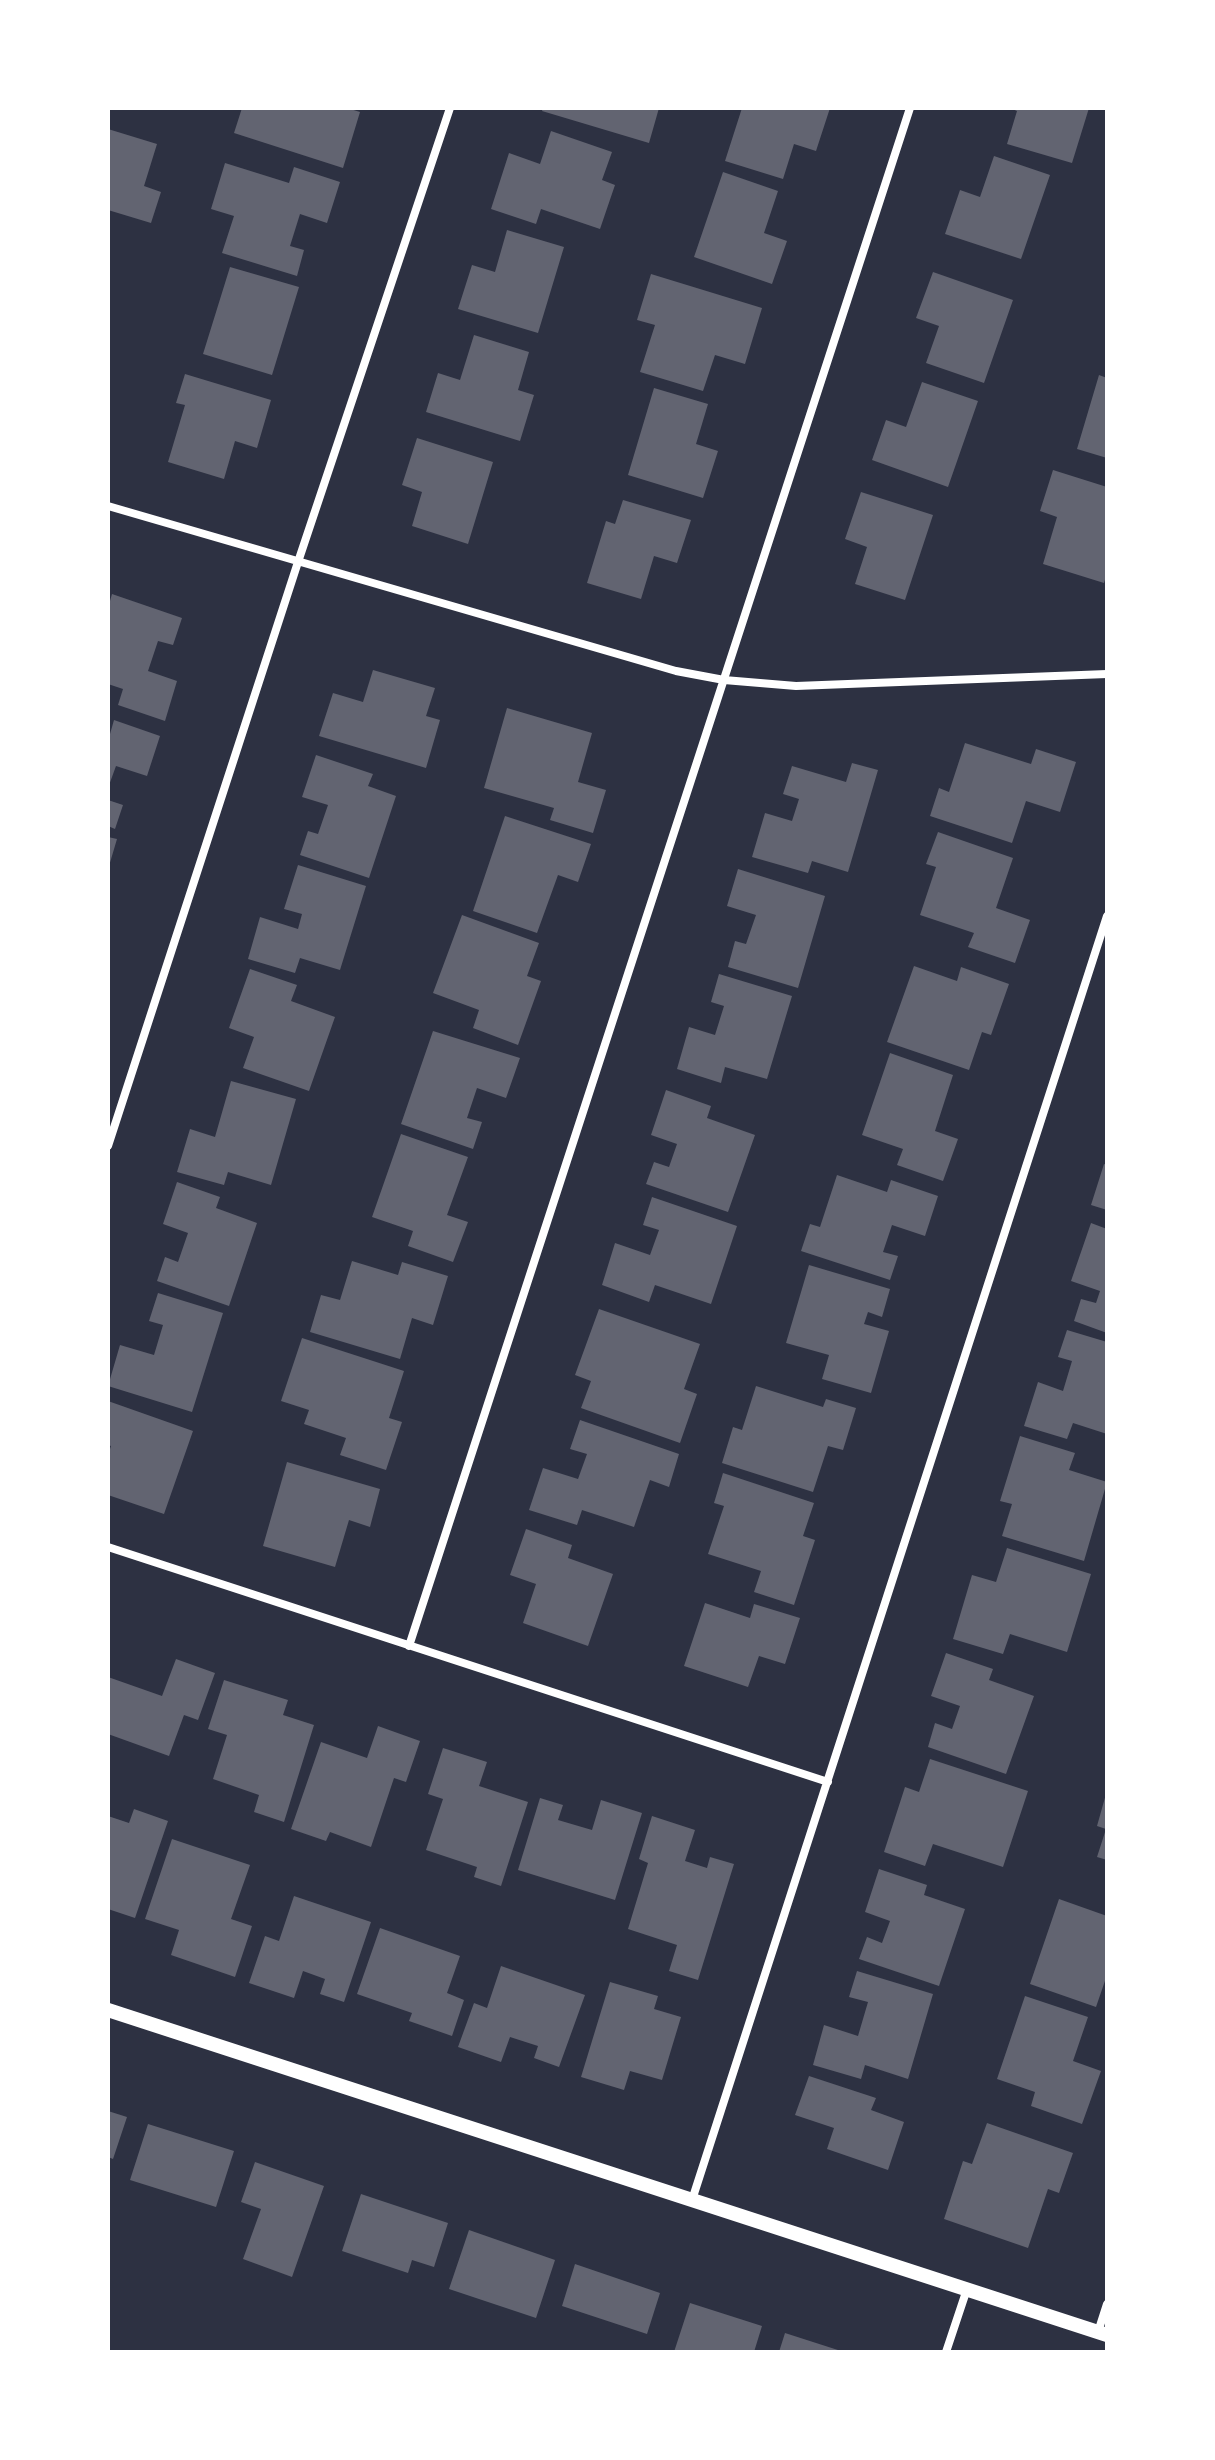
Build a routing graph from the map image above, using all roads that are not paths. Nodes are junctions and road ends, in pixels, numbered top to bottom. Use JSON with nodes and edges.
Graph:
{"nodes":[{"id":1,"x":450,"y":108,"type":"edge"},
{"id":2,"x":910,"y":108,"type":"edge"},
{"id":3,"x":108,"y":506,"type":"edge"},
{"id":4,"x":298,"y":562,"type":"junction"},
{"id":5,"x":1107,"y":674,"type":"edge"},
{"id":6,"x":724,"y":680,"type":"junction"},
{"id":7,"x":1107,"y":916,"type":"edge"},
{"id":8,"x":108,"y":1146,"type":"edge"},
{"id":9,"x":108,"y":1547,"type":"edge"},
{"id":10,"x":409,"y":1646,"type":"junction"},
{"id":11,"x":828,"y":1782,"type":"junction"},
{"id":12,"x":108,"y":2010,"type":"edge"},
{"id":13,"x":692,"y":2200,"type":"junction"},
{"id":14,"x":967,"y":2289,"type":"junction"},
{"id":15,"x":1107,"y":2304,"type":"edge"},
{"id":16,"x":1102,"y":2333,"type":"edge"},
{"id":17,"x":946,"y":2352,"type":"edge"}],
"edges":[{"from":1,"to":4,"type":"street"},
{"from":2,"to":6,"type":"street"},
{"from":3,"to":4,"type":"street"},
{"from":4,"to":6,"type":"street"},
{"from":4,"to":8,"type":"street"},
{"from":5,"to":6,"type":"street"},
{"from":6,"to":10,"type":"street"},
{"from":7,"to":11,"type":"street"},
{"from":9,"to":10,"type":"street"},
{"from":10,"to":11,"type":"street"},
{"from":11,"to":13,"type":"street"},
{"from":12,"to":13,"type":"street"},
{"from":13,"to":14,"type":"street"},
{"from":14,"to":16,"type":"street"},
{"from":14,"to":17,"type":"street"},
{"from":15,"to":16,"type":"street"}]}
